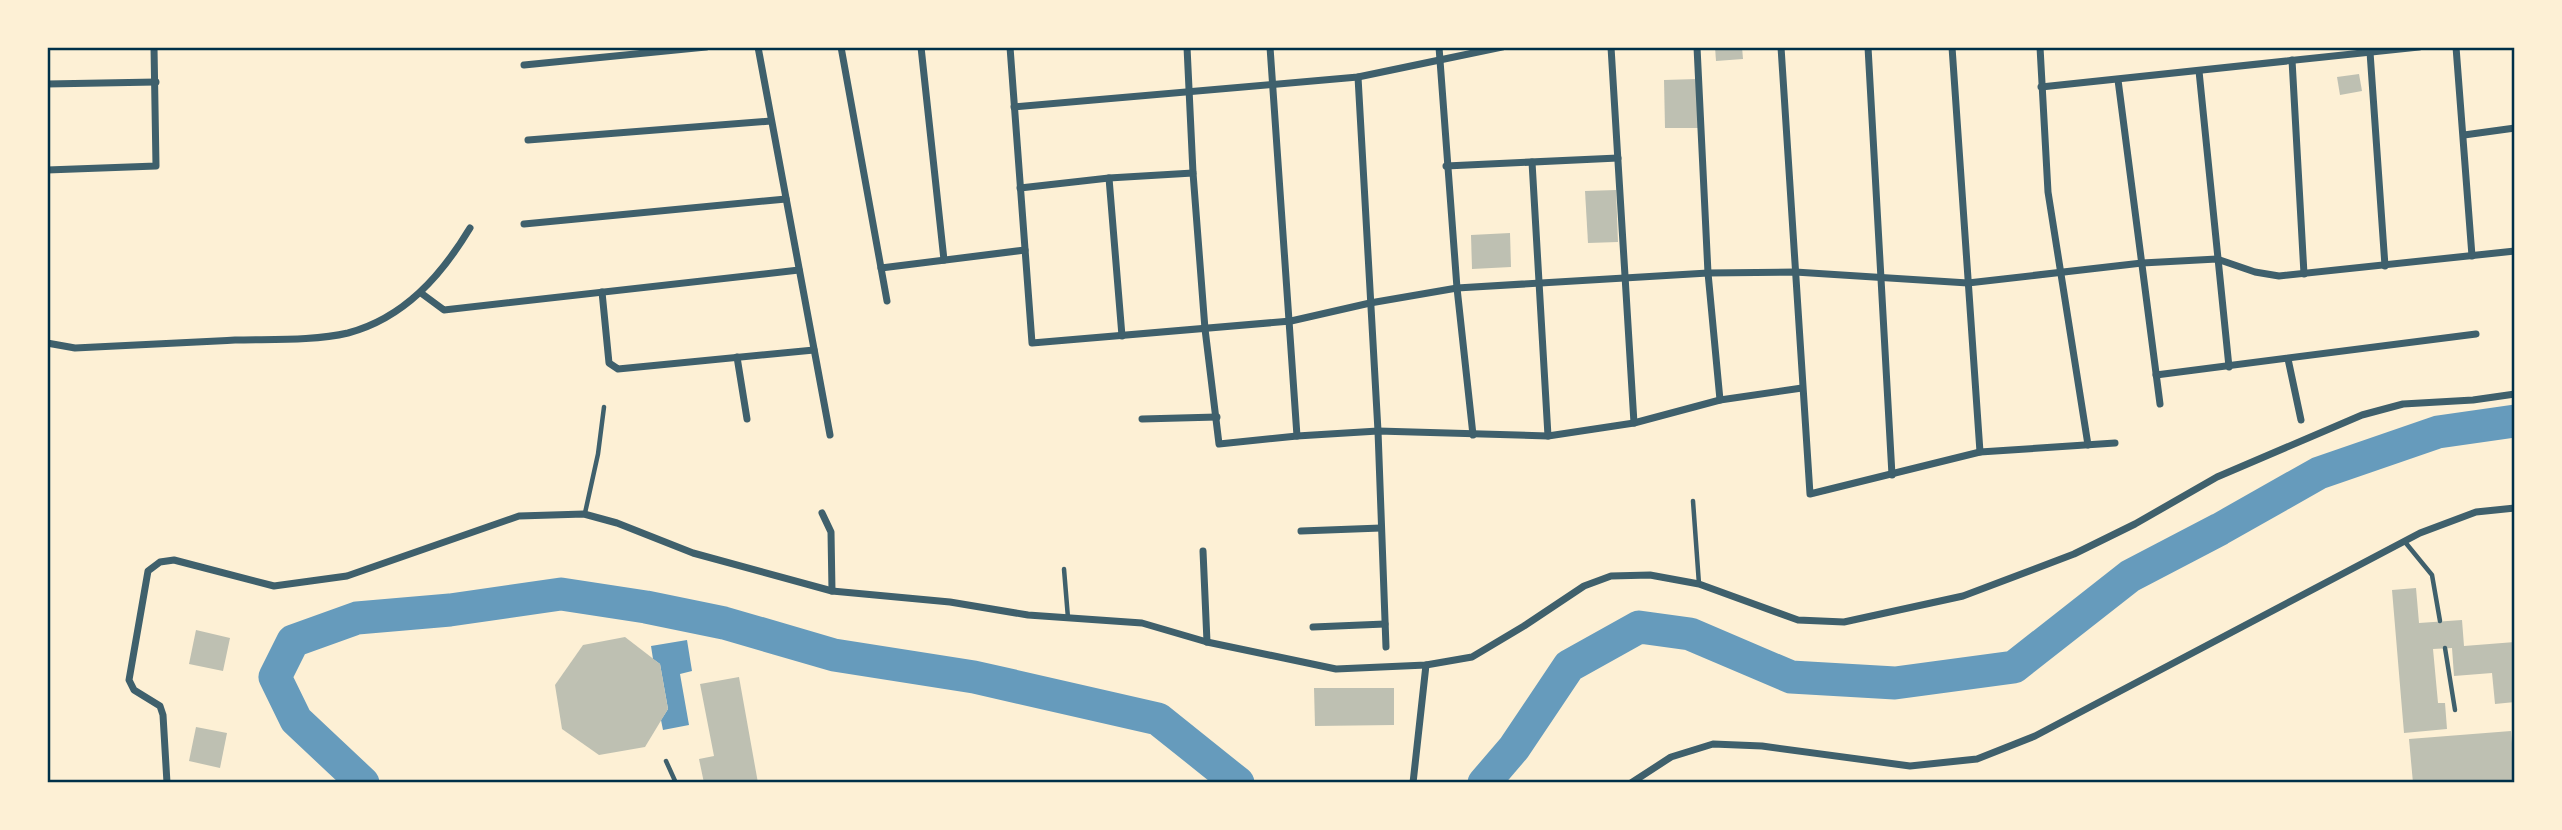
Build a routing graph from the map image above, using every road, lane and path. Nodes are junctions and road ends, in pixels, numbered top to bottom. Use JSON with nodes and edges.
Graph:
{"nodes":[{"id":1,"x":154,"y":47,"type":"edge"},
{"id":2,"x":706,"y":47,"type":"edge"},
{"id":3,"x":758,"y":47,"type":"edge"},
{"id":4,"x":841,"y":47,"type":"edge"},
{"id":5,"x":920,"y":47,"type":"edge"},
{"id":6,"x":1010,"y":47,"type":"edge"},
{"id":7,"x":1187,"y":47,"type":"edge"},
{"id":8,"x":1270,"y":47,"type":"edge"},
{"id":9,"x":1439,"y":47,"type":"edge"},
{"id":10,"x":1502,"y":47,"type":"edge"},
{"id":11,"x":1611,"y":47,"type":"edge"},
{"id":12,"x":1697,"y":47,"type":"edge"},
{"id":13,"x":1781,"y":47,"type":"edge"},
{"id":14,"x":1868,"y":47,"type":"edge"},
{"id":15,"x":1952,"y":47,"type":"edge"},
{"id":16,"x":2039,"y":47,"type":"edge"},
{"id":17,"x":2419,"y":47,"type":"edge"},
{"id":18,"x":2456,"y":47,"type":"edge"},
{"id":19,"x":2371,"y":52,"type":"junction"},
{"id":20,"x":2292,"y":60,"type":"junction"},
{"id":21,"x":1440,"y":61,"type":"junction"},
{"id":22,"x":524,"y":65,"type":"dead end"},
{"id":23,"x":2199,"y":71,"type":"junction"},
{"id":24,"x":1358,"y":77,"type":"junction"},
{"id":25,"x":2118,"y":79,"type":"junction"},
{"id":26,"x":156,"y":82,"type":"junction"},
{"id":27,"x":47,"y":84,"type":"edge"},
{"id":28,"x":1272,"y":85,"type":"junction"},
{"id":29,"x":2041,"y":87,"type":"junction"},
{"id":30,"x":1191,"y":92,"type":"junction"},
{"id":31,"x":1014,"y":107,"type":"junction"},
{"id":32,"x":771,"y":121,"type":"junction"},
{"id":33,"x":2515,"y":128,"type":"edge"},
{"id":34,"x":2464,"y":135,"type":"junction"},
{"id":35,"x":528,"y":140,"type":"dead end"},
{"id":36,"x":1618,"y":158,"type":"junction"},
{"id":37,"x":1532,"y":162,"type":"junction"},
{"id":38,"x":1447,"y":166,"type":"junction"},
{"id":39,"x":47,"y":170,"type":"edge"},
{"id":40,"x":1193,"y":173,"type":"junction"},
{"id":41,"x":1109,"y":178,"type":"junction"},
{"id":42,"x":1020,"y":188,"type":"junction"},
{"id":43,"x":786,"y":199,"type":"junction"},
{"id":44,"x":524,"y":224,"type":"dead end"},
{"id":45,"x":470,"y":228,"type":"dead end"},
{"id":46,"x":1025,"y":250,"type":"junction"},
{"id":47,"x":2515,"y":251,"type":"edge"},
{"id":48,"x":2472,"y":256,"type":"junction"},
{"id":49,"x":2217,"y":259,"type":"junction"},
{"id":50,"x":944,"y":260,"type":"junction"},
{"id":51,"x":2142,"y":263,"type":"junction"},
{"id":52,"x":2385,"y":265,"type":"junction"},
{"id":53,"x":881,"y":268,"type":"junction"},
{"id":54,"x":799,"y":270,"type":"junction"},
{"id":55,"x":1795,"y":272,"type":"junction"},
{"id":56,"x":1708,"y":273,"type":"junction"},
{"id":57,"x":2060,"y":273,"type":"junction"},
{"id":58,"x":2304,"y":274,"type":"junction"},
{"id":59,"x":1880,"y":278,"type":"junction"},
{"id":60,"x":1625,"y":279,"type":"junction"},
{"id":61,"x":1968,"y":283,"type":"junction"},
{"id":62,"x":1541,"y":284,"type":"junction"},
{"id":63,"x":1457,"y":288,"type":"junction"},
{"id":64,"x":602,"y":292,"type":"junction"},
{"id":65,"x":421,"y":293,"type":"junction"},
{"id":66,"x":887,"y":301,"type":"dead end"},
{"id":67,"x":1370,"y":303,"type":"junction"},
{"id":68,"x":1291,"y":321,"type":"junction"},
{"id":69,"x":1205,"y":328,"type":"junction"},
{"id":70,"x":2476,"y":334,"type":"dead end"},
{"id":71,"x":1122,"y":336,"type":"junction"},
{"id":72,"x":47,"y":343,"type":"edge"},
{"id":73,"x":814,"y":350,"type":"junction"},
{"id":74,"x":737,"y":357,"type":"junction"},
{"id":75,"x":2288,"y":359,"type":"junction"},
{"id":76,"x":2229,"y":368,"type":"junction"},
{"id":77,"x":2156,"y":375,"type":"junction"},
{"id":78,"x":1802,"y":388,"type":"junction"},
{"id":79,"x":2515,"y":394,"type":"edge"},
{"id":80,"x":1720,"y":400,"type":"junction"},
{"id":81,"x":2160,"y":404,"type":"dead end"},
{"id":82,"x":604,"y":407,"type":"dead end"},
{"id":83,"x":1217,"y":417,"type":"junction"},
{"id":84,"x":747,"y":419,"type":"dead end"},
{"id":85,"x":1142,"y":419,"type":"dead end"},
{"id":86,"x":2301,"y":420,"type":"dead end"},
{"id":87,"x":1634,"y":423,"type":"junction"},
{"id":88,"x":1378,"y":431,"type":"junction"},
{"id":89,"x":830,"y":435,"type":"dead end"},
{"id":90,"x":1473,"y":435,"type":"junction"},
{"id":91,"x":1297,"y":436,"type":"junction"},
{"id":92,"x":1549,"y":436,"type":"junction"},
{"id":93,"x":2115,"y":443,"type":"dead end"},
{"id":94,"x":2088,"y":445,"type":"junction"},
{"id":95,"x":1980,"y":452,"type":"junction"},
{"id":96,"x":1892,"y":475,"type":"junction"},
{"id":97,"x":1693,"y":501,"type":"dead end"},
{"id":98,"x":2515,"y":508,"type":"edge"},
{"id":99,"x":822,"y":513,"type":"dead end"},
{"id":100,"x":584,"y":514,"type":"junction"},
{"id":101,"x":1381,"y":528,"type":"junction"},
{"id":102,"x":1301,"y":531,"type":"dead end"},
{"id":103,"x":2404,"y":541,"type":"junction"},
{"id":104,"x":1203,"y":551,"type":"dead end"},
{"id":105,"x":1064,"y":569,"type":"dead end"},
{"id":106,"x":1699,"y":584,"type":"junction"},
{"id":107,"x":832,"y":590,"type":"junction"},
{"id":108,"x":1068,"y":619,"type":"junction"},
{"id":109,"x":2440,"y":621,"type":"dead end"},
{"id":110,"x":1385,"y":624,"type":"junction"},
{"id":111,"x":1313,"y":627,"type":"dead end"},
{"id":112,"x":1207,"y":642,"type":"junction"},
{"id":113,"x":1386,"y":648,"type":"dead end"},
{"id":114,"x":2445,"y":648,"type":"dead end"},
{"id":115,"x":1426,"y":665,"type":"junction"},
{"id":116,"x":2455,"y":710,"type":"dead end"},
{"id":117,"x":666,"y":761,"type":"dead end"},
{"id":118,"x":167,"y":783,"type":"edge"},
{"id":119,"x":676,"y":783,"type":"edge"},
{"id":120,"x":1413,"y":783,"type":"edge"},
{"id":121,"x":1631,"y":783,"type":"edge"}],
"edges":[{"from":1,"to":26,"type":"street"},
{"from":2,"to":22,"type":"street"},
{"from":3,"to":32,"type":"street"},
{"from":4,"to":53,"type":"street"},
{"from":5,"to":50,"type":"street"},
{"from":6,"to":31,"type":"street"},
{"from":7,"to":30,"type":"street"},
{"from":8,"to":28,"type":"street"},
{"from":9,"to":21,"type":"street"},
{"from":10,"to":21,"type":"street"},
{"from":11,"to":36,"type":"street"},
{"from":12,"to":56,"type":"street"},
{"from":13,"to":55,"type":"street"},
{"from":14,"to":59,"type":"street"},
{"from":15,"to":61,"type":"street"},
{"from":16,"to":29,"type":"street"},
{"from":17,"to":19,"type":"street"},
{"from":18,"to":34,"type":"street"},
{"from":19,"to":20,"type":"street"},
{"from":19,"to":52,"type":"street"},
{"from":20,"to":23,"type":"street"},
{"from":20,"to":58,"type":"street"},
{"from":21,"to":24,"type":"street"},
{"from":21,"to":38,"type":"street"},
{"from":23,"to":25,"type":"street"},
{"from":23,"to":49,"type":"street"},
{"from":24,"to":28,"type":"street"},
{"from":24,"to":67,"type":"street"},
{"from":25,"to":29,"type":"street"},
{"from":25,"to":51,"type":"street"},
{"from":26,"to":27,"type":"street"},
{"from":26,"to":39,"type":"street"},
{"from":28,"to":30,"type":"street"},
{"from":28,"to":68,"type":"street"},
{"from":29,"to":57,"type":"street"},
{"from":30,"to":31,"type":"street"},
{"from":30,"to":40,"type":"street"},
{"from":31,"to":42,"type":"street"},
{"from":32,"to":35,"type":"street"},
{"from":32,"to":43,"type":"street"},
{"from":33,"to":34,"type":"street"},
{"from":34,"to":48,"type":"street"},
{"from":36,"to":37,"type":"street"},
{"from":36,"to":60,"type":"street"},
{"from":37,"to":38,"type":"street"},
{"from":37,"to":62,"type":"street"},
{"from":38,"to":63,"type":"street"},
{"from":40,"to":41,"type":"street"},
{"from":40,"to":69,"type":"street"},
{"from":41,"to":42,"type":"street"},
{"from":41,"to":71,"type":"street"},
{"from":42,"to":46,"type":"street"},
{"from":43,"to":44,"type":"street"},
{"from":43,"to":54,"type":"street"},
{"from":45,"to":65,"type":"street"},
{"from":46,"to":50,"type":"street"},
{"from":46,"to":71,"type":"street"},
{"from":47,"to":48,"type":"street"},
{"from":48,"to":52,"type":"street"},
{"from":49,"to":51,"type":"street"},
{"from":49,"to":58,"type":"street"},
{"from":49,"to":76,"type":"street"},
{"from":50,"to":53,"type":"street"},
{"from":51,"to":57,"type":"street"},
{"from":51,"to":77,"type":"street"},
{"from":52,"to":58,"type":"street"},
{"from":53,"to":66,"type":"street"},
{"from":54,"to":64,"type":"street"},
{"from":54,"to":73,"type":"street"},
{"from":55,"to":56,"type":"street"},
{"from":55,"to":59,"type":"street"},
{"from":55,"to":78,"type":"street"},
{"from":56,"to":60,"type":"street"},
{"from":56,"to":80,"type":"street"},
{"from":57,"to":61,"type":"street"},
{"from":57,"to":94,"type":"street"},
{"from":59,"to":61,"type":"street"},
{"from":59,"to":96,"type":"street"},
{"from":60,"to":62,"type":"street"},
{"from":60,"to":87,"type":"street"},
{"from":61,"to":95,"type":"street"},
{"from":62,"to":63,"type":"street"},
{"from":62,"to":92,"type":"street"},
{"from":63,"to":67,"type":"street"},
{"from":63,"to":90,"type":"street"},
{"from":64,"to":65,"type":"street"},
{"from":64,"to":74,"type":"street"},
{"from":65,"to":72,"type":"street"},
{"from":67,"to":68,"type":"street"},
{"from":67,"to":88,"type":"street"},
{"from":68,"to":69,"type":"street"},
{"from":68,"to":91,"type":"street"},
{"from":69,"to":71,"type":"street"},
{"from":69,"to":83,"type":"street"},
{"from":70,"to":75,"type":"street"},
{"from":73,"to":74,"type":"street"},
{"from":73,"to":89,"type":"street"},
{"from":74,"to":84,"type":"street"},
{"from":75,"to":76,"type":"street"},
{"from":75,"to":86,"type":"street"},
{"from":76,"to":77,"type":"street"},
{"from":77,"to":81,"type":"street"},
{"from":78,"to":80,"type":"street"},
{"from":78,"to":96,"type":"street"},
{"from":79,"to":106,"type":"street"},
{"from":80,"to":87,"type":"street"},
{"from":82,"to":100,"type":"lane"},
{"from":83,"to":85,"type":"street"},
{"from":83,"to":91,"type":"street"},
{"from":87,"to":92,"type":"street"},
{"from":88,"to":90,"type":"street"},
{"from":88,"to":91,"type":"street"},
{"from":88,"to":101,"type":"street"},
{"from":90,"to":92,"type":"street"},
{"from":93,"to":94,"type":"street"},
{"from":94,"to":95,"type":"street"},
{"from":95,"to":96,"type":"street"},
{"from":97,"to":106,"type":"lane"},
{"from":98,"to":103,"type":"street"},
{"from":99,"to":107,"type":"street"},
{"from":100,"to":107,"type":"street"},
{"from":100,"to":118,"type":"street"},
{"from":101,"to":102,"type":"street"},
{"from":101,"to":110,"type":"street"},
{"from":103,"to":109,"type":"lane"},
{"from":103,"to":121,"type":"street"},
{"from":104,"to":112,"type":"street"},
{"from":105,"to":108,"type":"lane"},
{"from":106,"to":115,"type":"street"},
{"from":107,"to":108,"type":"street"},
{"from":108,"to":112,"type":"street"},
{"from":110,"to":111,"type":"street"},
{"from":110,"to":113,"type":"street"},
{"from":112,"to":115,"type":"street"},
{"from":114,"to":116,"type":"lane"},
{"from":115,"to":120,"type":"street"},
{"from":117,"to":119,"type":"lane"}]}
